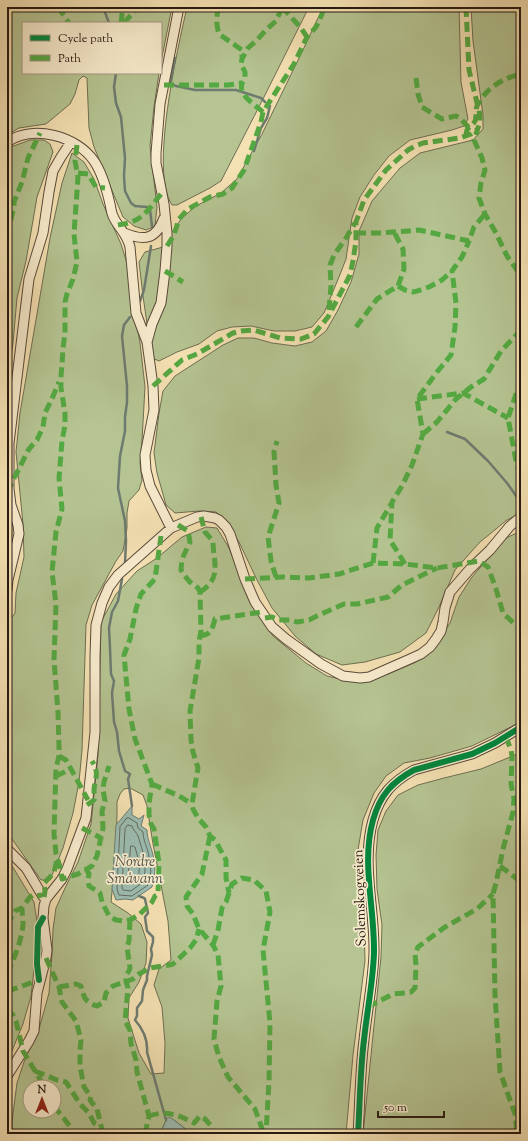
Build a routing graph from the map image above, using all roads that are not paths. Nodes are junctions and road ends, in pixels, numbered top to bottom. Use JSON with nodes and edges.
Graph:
{"nodes":[{"id":1,"x":179,"y":7,"type":"edge"},
{"id":2,"x":7,"y":142,"type":"edge"},
{"id":3,"x":71,"y":142,"type":"junction"},
{"id":4,"x":165,"y":217,"type":"junction"},
{"id":5,"x":124,"y":233,"type":"junction"},
{"id":6,"x":147,"y":342,"type":"junction"},
{"id":7,"x":521,"y":518,"type":"edge"},
{"id":8,"x":171,"y":528,"type":"junction"},
{"id":9,"x":7,"y":590,"type":"edge"},
{"id":10,"x":521,"y":728,"type":"edge"},
{"id":11,"x":7,"y":849,"type":"edge"},
{"id":12,"x":46,"y":899,"type":"junction"},
{"id":13,"x":7,"y":1076,"type":"edge"},
{"id":14,"x":358,"y":1134,"type":"edge"}],
"edges":[{"from":1,"to":4,"type":"street"},
{"from":2,"to":3,"type":"street"},
{"from":3,"to":5,"type":"street"},
{"from":3,"to":9,"type":"street"},
{"from":4,"to":5,"type":"street"},
{"from":4,"to":6,"type":"street"},
{"from":5,"to":6,"type":"street"},
{"from":6,"to":8,"type":"street"},
{"from":7,"to":8,"type":"street"},
{"from":8,"to":12,"type":"street"},
{"from":10,"to":14,"type":"street","name":"Solemskogveien"},
{"from":11,"to":12,"type":"street"},
{"from":12,"to":13,"type":"street"}]}
